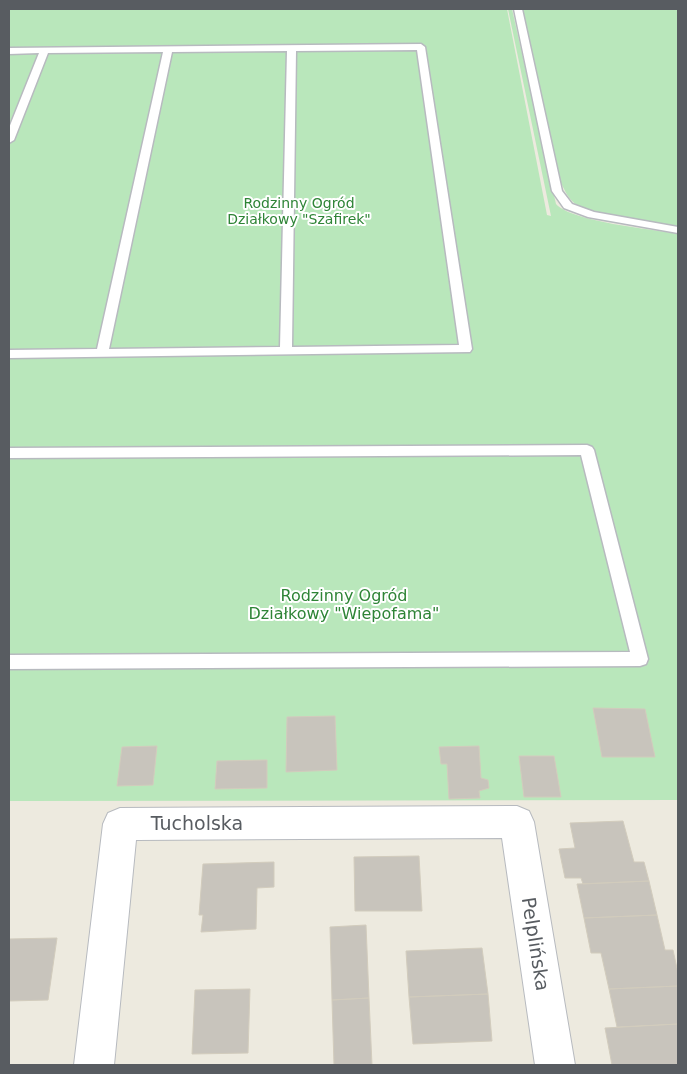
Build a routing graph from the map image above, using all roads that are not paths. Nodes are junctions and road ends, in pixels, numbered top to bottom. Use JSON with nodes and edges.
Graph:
{"nodes":[{"id":1,"x":518,"y":9,"type":"edge"},
{"id":2,"x":292,"y":48,"type":"junction"},
{"id":3,"x":168,"y":49,"type":"junction"},
{"id":4,"x":9,"y":51,"type":"edge"},
{"id":5,"x":44,"y":51,"type":"junction"},
{"id":6,"x":9,"y":140,"type":"edge"},
{"id":7,"x":678,"y":230,"type":"edge"},
{"id":8,"x":286,"y":351,"type":"junction"},
{"id":9,"x":102,"y":353,"type":"junction"},
{"id":10,"x":9,"y":354,"type":"edge"},
{"id":11,"x":9,"y":453,"type":"edge"},
{"id":12,"x":9,"y":662,"type":"edge"},
{"id":13,"x":517,"y":822,"type":"joint"},
{"id":14,"x":94,"y":1065,"type":"edge"},
{"id":15,"x":555,"y":1065,"type":"edge"}],
"edges":[{"from":1,"to":7,"type":"lane"},
{"from":2,"to":3,"type":"lane"},
{"from":2,"to":8,"type":"lane"},
{"from":2,"to":8,"type":"lane"},
{"from":3,"to":5,"type":"lane"},
{"from":3,"to":9,"type":"lane"},
{"from":4,"to":5,"type":"lane"},
{"from":5,"to":6,"type":"lane"},
{"from":8,"to":9,"type":"lane"},
{"from":9,"to":10,"type":"lane"},
{"from":11,"to":12,"type":"lane"},
{"from":13,"to":14,"type":"street","name":"Tucholska"},
{"from":13,"to":15,"type":"street","name":"Pelplińska"}]}
